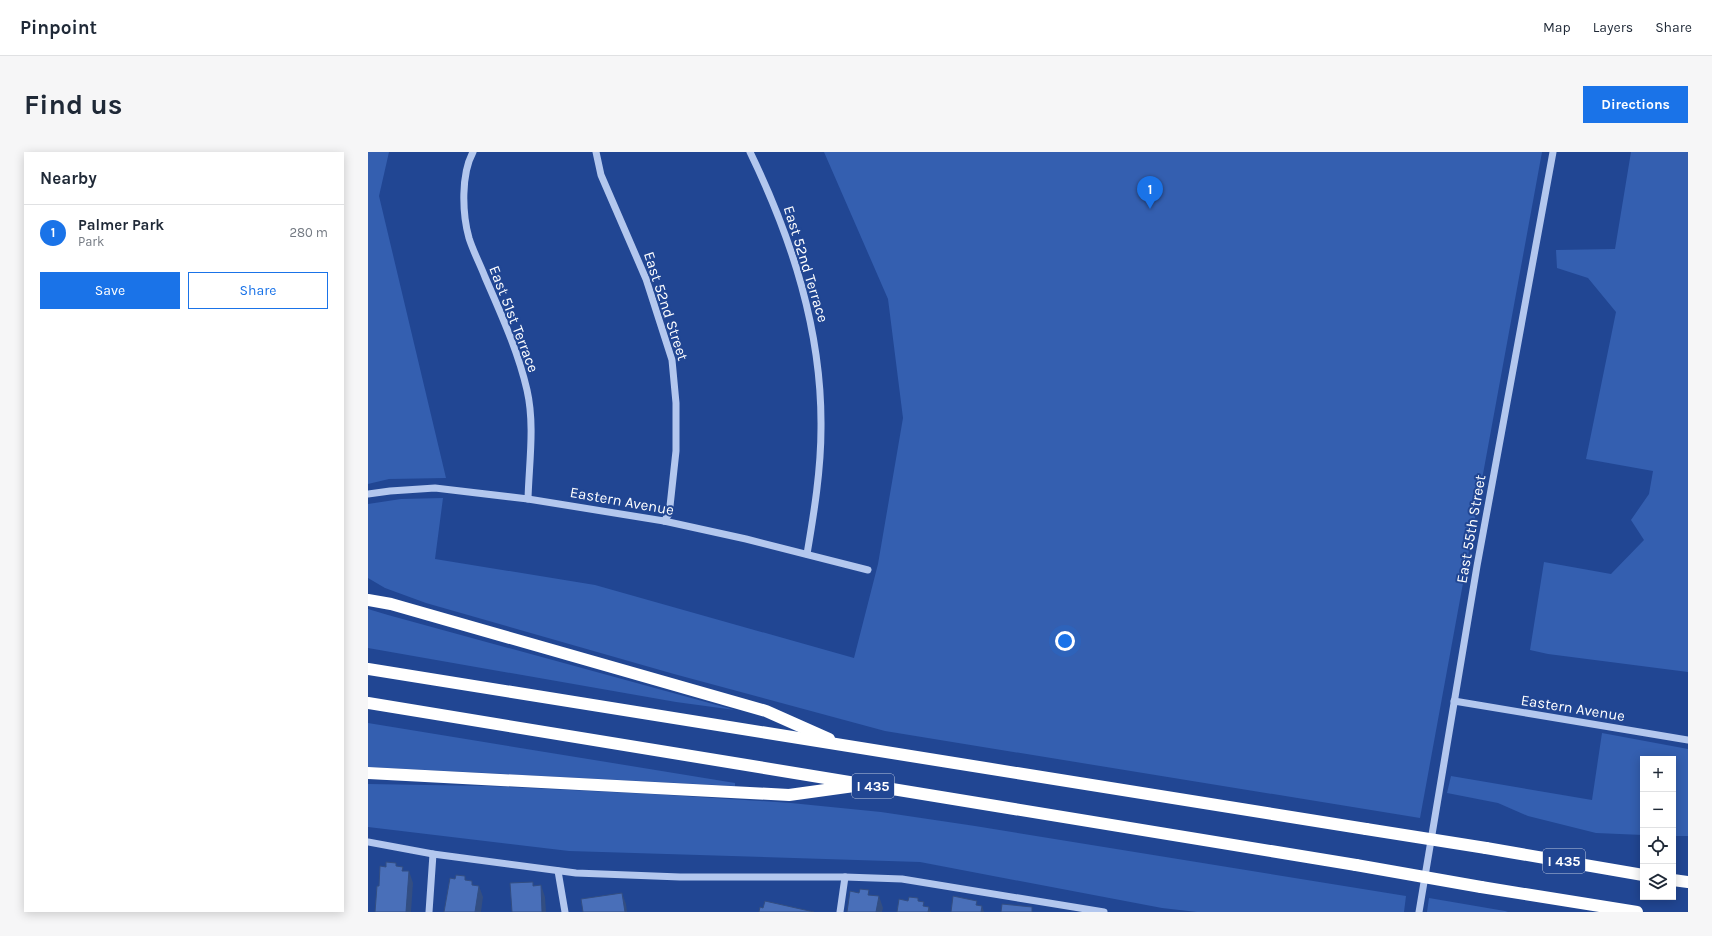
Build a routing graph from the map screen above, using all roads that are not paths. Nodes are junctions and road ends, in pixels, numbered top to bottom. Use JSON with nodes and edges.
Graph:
{"nodes":[{"id":1,"x":473,"y":152,"type":"edge"},
{"id":2,"x":596,"y":152,"type":"edge"},
{"id":3,"x":750,"y":152,"type":"edge"},
{"id":4,"x":1553,"y":152,"type":"edge"},
{"id":5,"x":368,"y":494,"type":"edge"},
{"id":6,"x":528,"y":499,"type":"junction"},
{"id":7,"x":664,"y":521,"type":"junction"},
{"id":8,"x":807,"y":554,"type":"junction"},
{"id":9,"x":868,"y":570,"type":"dead end"},
{"id":10,"x":368,"y":591,"type":"edge"},
{"id":11,"x":368,"y":600,"type":"edge"},
{"id":12,"x":392,"y":604,"type":"junction"},
{"id":13,"x":368,"y":669,"type":"edge"},
{"id":14,"x":1454,"y":701,"type":"junction"},
{"id":15,"x":368,"y":703,"type":"edge"},
{"id":16,"x":1688,"y":740,"type":"edge"},
{"id":17,"x":842,"y":746,"type":"junction"},
{"id":18,"x":368,"y":773,"type":"edge"},
{"id":19,"x":866,"y":784,"type":"junction"},
{"id":20,"x":368,"y":842,"type":"edge"},
{"id":21,"x":434,"y":854,"type":"junction"},
{"id":22,"x":558,"y":871,"type":"junction"},
{"id":23,"x":1640,"y":874,"type":"edge"},
{"id":24,"x":845,"y":877,"type":"junction"},
{"id":25,"x":1676,"y":880,"type":"edge"},
{"id":26,"x":1688,"y":882,"type":"edge"},
{"id":27,"x":429,"y":912,"type":"edge"},
{"id":28,"x":565,"y":912,"type":"edge"},
{"id":29,"x":840,"y":912,"type":"edge"},
{"id":30,"x":1105,"y":912,"type":"edge"},
{"id":31,"x":1419,"y":912,"type":"edge"},
{"id":32,"x":1637,"y":912,"type":"edge"}],
"edges":[{"from":1,"to":6,"type":"street","name":"East 51st Terrace"},
{"from":2,"to":7,"type":"street","name":"East 52nd Street"},
{"from":3,"to":8,"type":"street","name":"East 52nd Terrace"},
{"from":4,"to":14,"type":"street","name":"East 55th Street"},
{"from":5,"to":6,"type":"street","name":"Eastern Avenue"},
{"from":6,"to":7,"type":"street","name":"Eastern Avenue"},
{"from":7,"to":8,"type":"street","name":"Eastern Avenue"},
{"from":8,"to":9,"type":"street","name":"Eastern Avenue"},
{"from":10,"to":12,"type":"highway"},
{"from":11,"to":12,"type":"highway"},
{"from":12,"to":17,"type":"highway"},
{"from":13,"to":17,"type":"highway","number":"I 435"},
{"from":14,"to":16,"type":"street","name":"Eastern Avenue"},
{"from":14,"to":31,"type":"street","name":"East 55th Street"},
{"from":15,"to":19,"type":"highway","number":"I 435"},
{"from":17,"to":23,"type":"highway","number":"I 435","bridge":true},
{"from":18,"to":19,"type":"highway"},
{"from":19,"to":32,"type":"highway","number":"I 435","bridge":true},
{"from":20,"to":21,"type":"street"},
{"from":21,"to":22,"type":"street"},
{"from":21,"to":27,"type":"street"},
{"from":22,"to":24,"type":"street"},
{"from":22,"to":28,"type":"street"},
{"from":24,"to":29,"type":"street"},
{"from":24,"to":30,"type":"street"},
{"from":25,"to":26,"type":"highway"}]}
